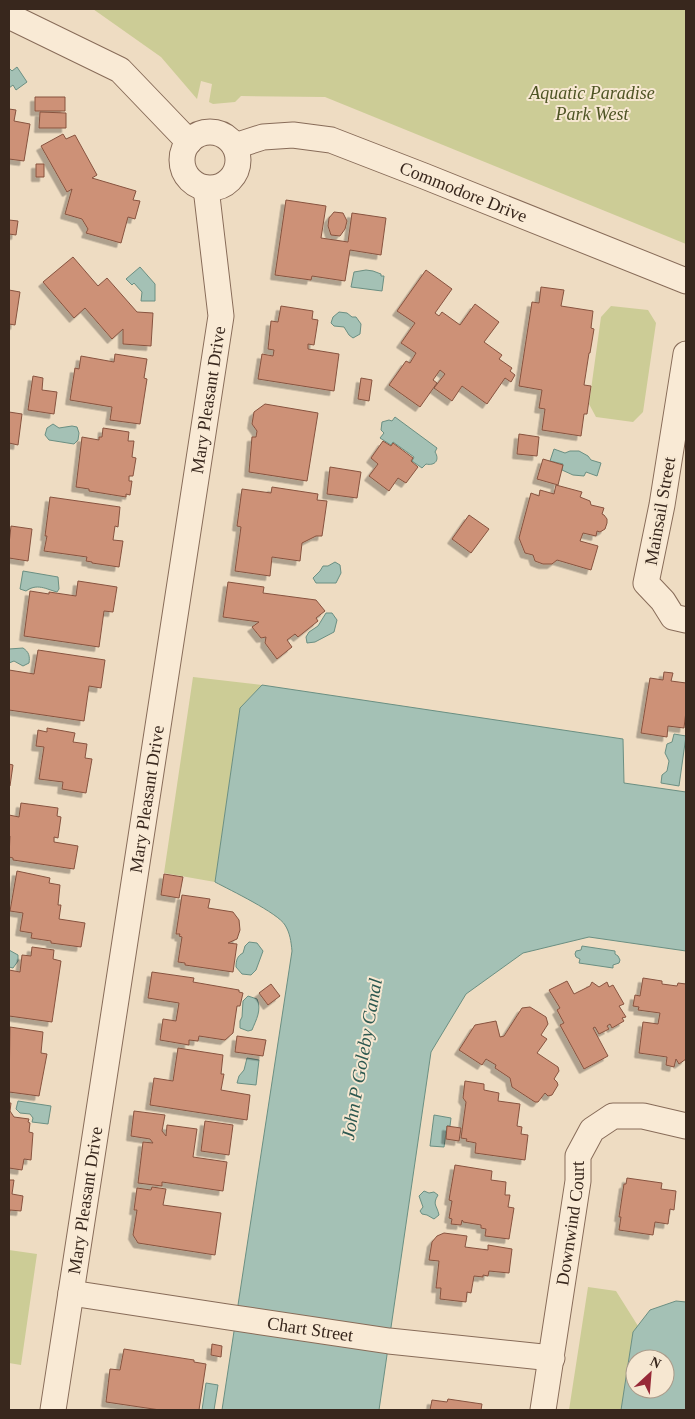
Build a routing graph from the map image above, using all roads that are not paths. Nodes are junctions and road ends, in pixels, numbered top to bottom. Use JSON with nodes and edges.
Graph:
{"nodes":[{"id":1,"x":9,"y":16,"type":"edge"},
{"id":2,"x":189,"y":142,"type":"junction"},
{"id":3,"x":234,"y":146,"type":"junction"},
{"id":4,"x":206,"y":188,"type":"junction"},
{"id":5,"x":686,"y":281,"type":"edge"},
{"id":6,"x":686,"y":354,"type":"edge"},
{"id":7,"x":686,"y":620,"type":"edge"},
{"id":8,"x":686,"y":1126,"type":"edge"},
{"id":9,"x":71,"y":1293,"type":"junction"},
{"id":10,"x":552,"y":1358,"type":"junction"},
{"id":11,"x":53,"y":1410,"type":"edge"},
{"id":12,"x":543,"y":1410,"type":"edge"}],
"edges":[{"from":1,"to":2,"type":"street"},
{"from":2,"to":3,"type":"street"},
{"from":2,"to":4,"type":"street"},
{"from":3,"to":4,"type":"street"},
{"from":3,"to":5,"type":"street","name":"Commodore Drive"},
{"from":4,"to":9,"type":"street","name":"Mary Pleasant Drive"},
{"from":6,"to":7,"type":"street","name":"Mainsail Street"},
{"from":8,"to":10,"type":"street","name":"Downwind Court"},
{"from":9,"to":10,"type":"street","name":"Chart Street"},
{"from":9,"to":11,"type":"street","name":"Mary Pleasant Drive"},
{"from":10,"to":12,"type":"street","name":"Downwind Court"}]}
